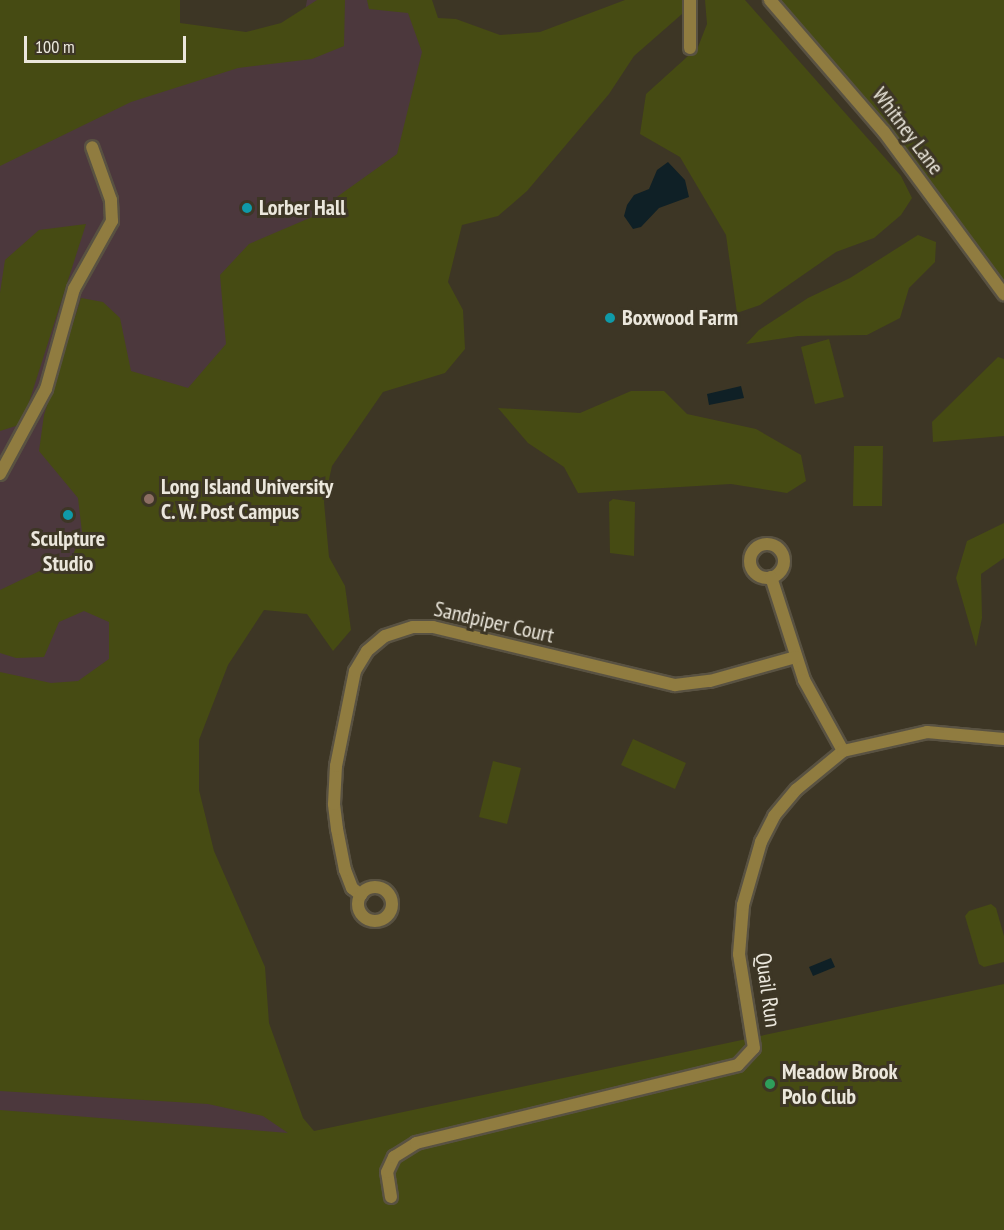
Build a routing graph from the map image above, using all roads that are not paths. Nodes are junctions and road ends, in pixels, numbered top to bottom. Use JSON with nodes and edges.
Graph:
{"nodes":[{"id":1,"x":690,"y":0,"type":"edge"},
{"id":2,"x":770,"y":0,"type":"edge"},
{"id":3,"x":690,"y":48,"type":"dead end"},
{"id":4,"x":92,"y":147,"type":"dead end"},
{"id":5,"x":1004,"y":294,"type":"edge"},
{"id":6,"x":0,"y":474,"type":"edge"},
{"id":7,"x":771,"y":577,"type":"dead end"},
{"id":8,"x":796,"y":657,"type":"junction"},
{"id":9,"x":1004,"y":739,"type":"edge"},
{"id":10,"x":843,"y":751,"type":"junction"},
{"id":11,"x":361,"y":895,"type":"dead end"},
{"id":12,"x":391,"y":1197,"type":"dead end"}],
"edges":[{"from":1,"to":3,"type":"street"},
{"from":2,"to":5,"type":"street","name":"Whitney Lane"},
{"from":4,"to":6,"type":"street"},
{"from":7,"to":8,"type":"street"},
{"from":8,"to":10,"type":"street"},
{"from":8,"to":11,"type":"street","name":"Sandpiper Court"},
{"from":9,"to":10,"type":"street","name":"Quail Run"},
{"from":10,"to":12,"type":"street","name":"Quail Run"}]}
